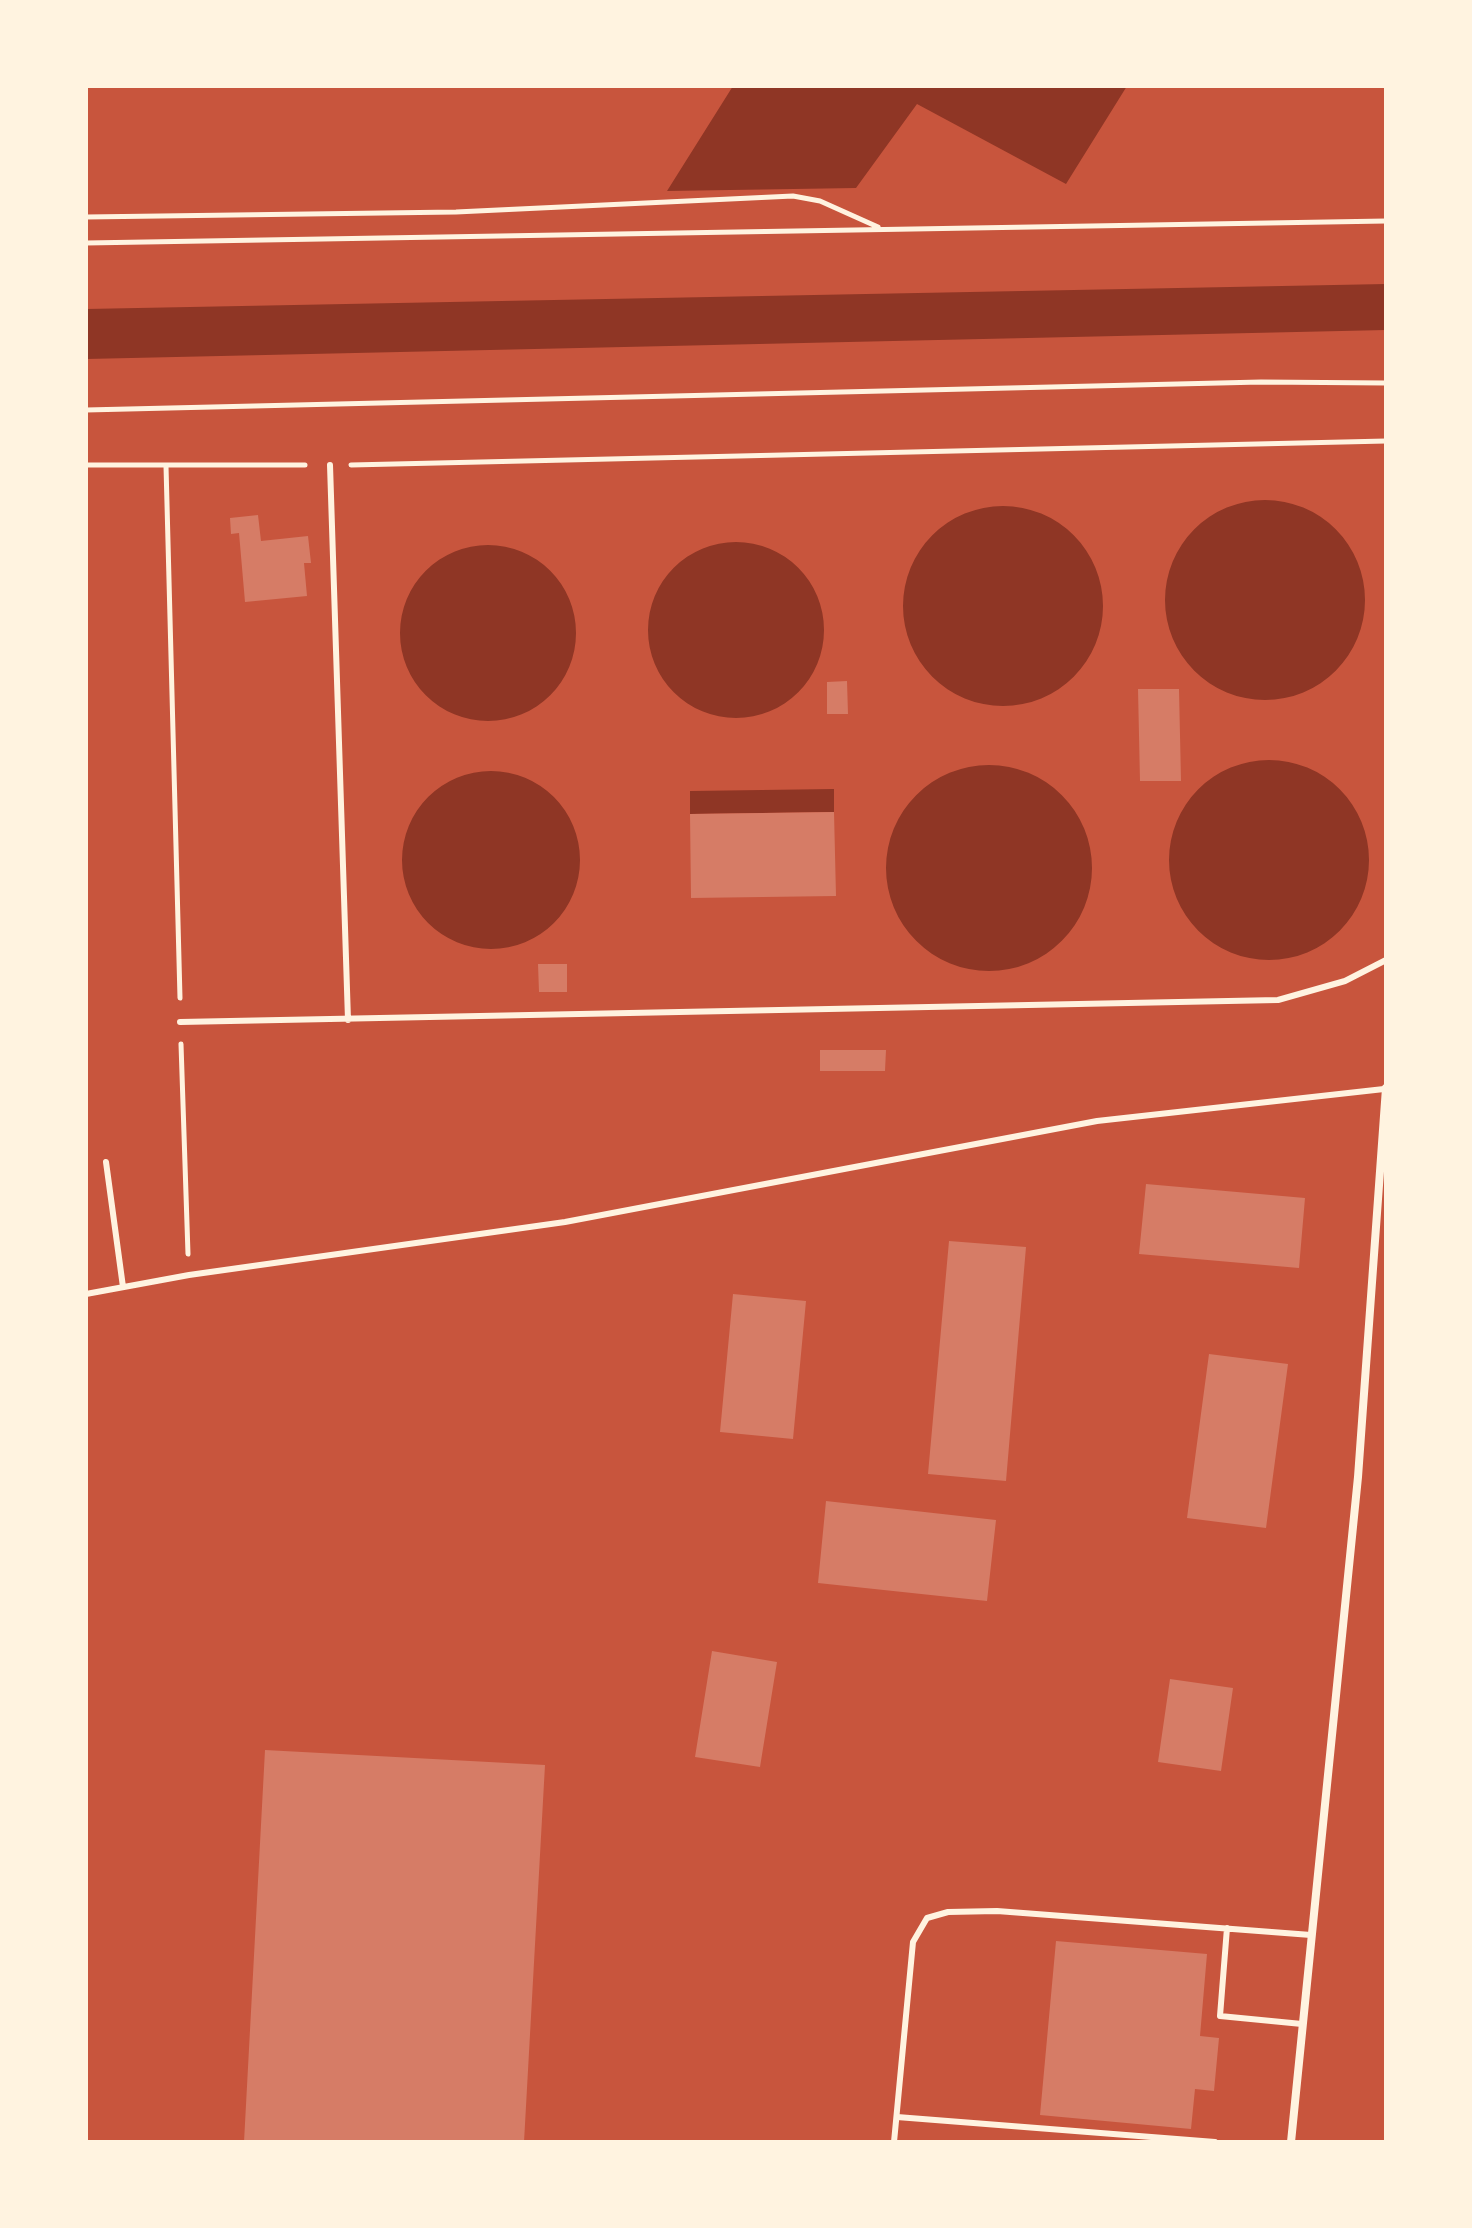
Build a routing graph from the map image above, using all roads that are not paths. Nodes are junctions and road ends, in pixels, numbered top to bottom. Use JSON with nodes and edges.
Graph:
{"nodes":[{"id":1,"x":330,"y":465,"type":"road end"},
{"id":2,"x":1386,"y":960,"type":"edge"},
{"id":3,"x":348,"y":1020,"type":"junction"},
{"id":4,"x":180,"y":1022,"type":"road end"},
{"id":5,"x":1385,"y":1088,"type":"edge"},
{"id":6,"x":106,"y":1162,"type":"dead end"},
{"id":7,"x":123,"y":1287,"type":"junction"},
{"id":8,"x":86,"y":1294,"type":"edge"},
{"id":9,"x":1227,"y":1928,"type":"junction"},
{"id":10,"x":1311,"y":1935,"type":"junction"},
{"id":11,"x":1302,"y":2024,"type":"junction"},
{"id":12,"x":897,"y":2117,"type":"junction"},
{"id":13,"x":894,"y":2142,"type":"edge"},
{"id":14,"x":1215,"y":2142,"type":"edge"},
{"id":15,"x":1291,"y":2142,"type":"edge"}],
"edges":[{"from":1,"to":3,"type":"lane"},
{"from":2,"to":3,"type":"lane"},
{"from":3,"to":4,"type":"lane"},
{"from":5,"to":7,"type":"lane"},
{"from":5,"to":10,"type":"street"},
{"from":6,"to":7,"type":"lane"},
{"from":7,"to":8,"type":"lane"},
{"from":9,"to":10,"type":"lane"},
{"from":9,"to":11,"type":"lane"},
{"from":9,"to":12,"type":"lane"},
{"from":10,"to":11,"type":"street"},
{"from":11,"to":15,"type":"street"},
{"from":12,"to":13,"type":"lane"},
{"from":12,"to":14,"type":"lane"}]}
